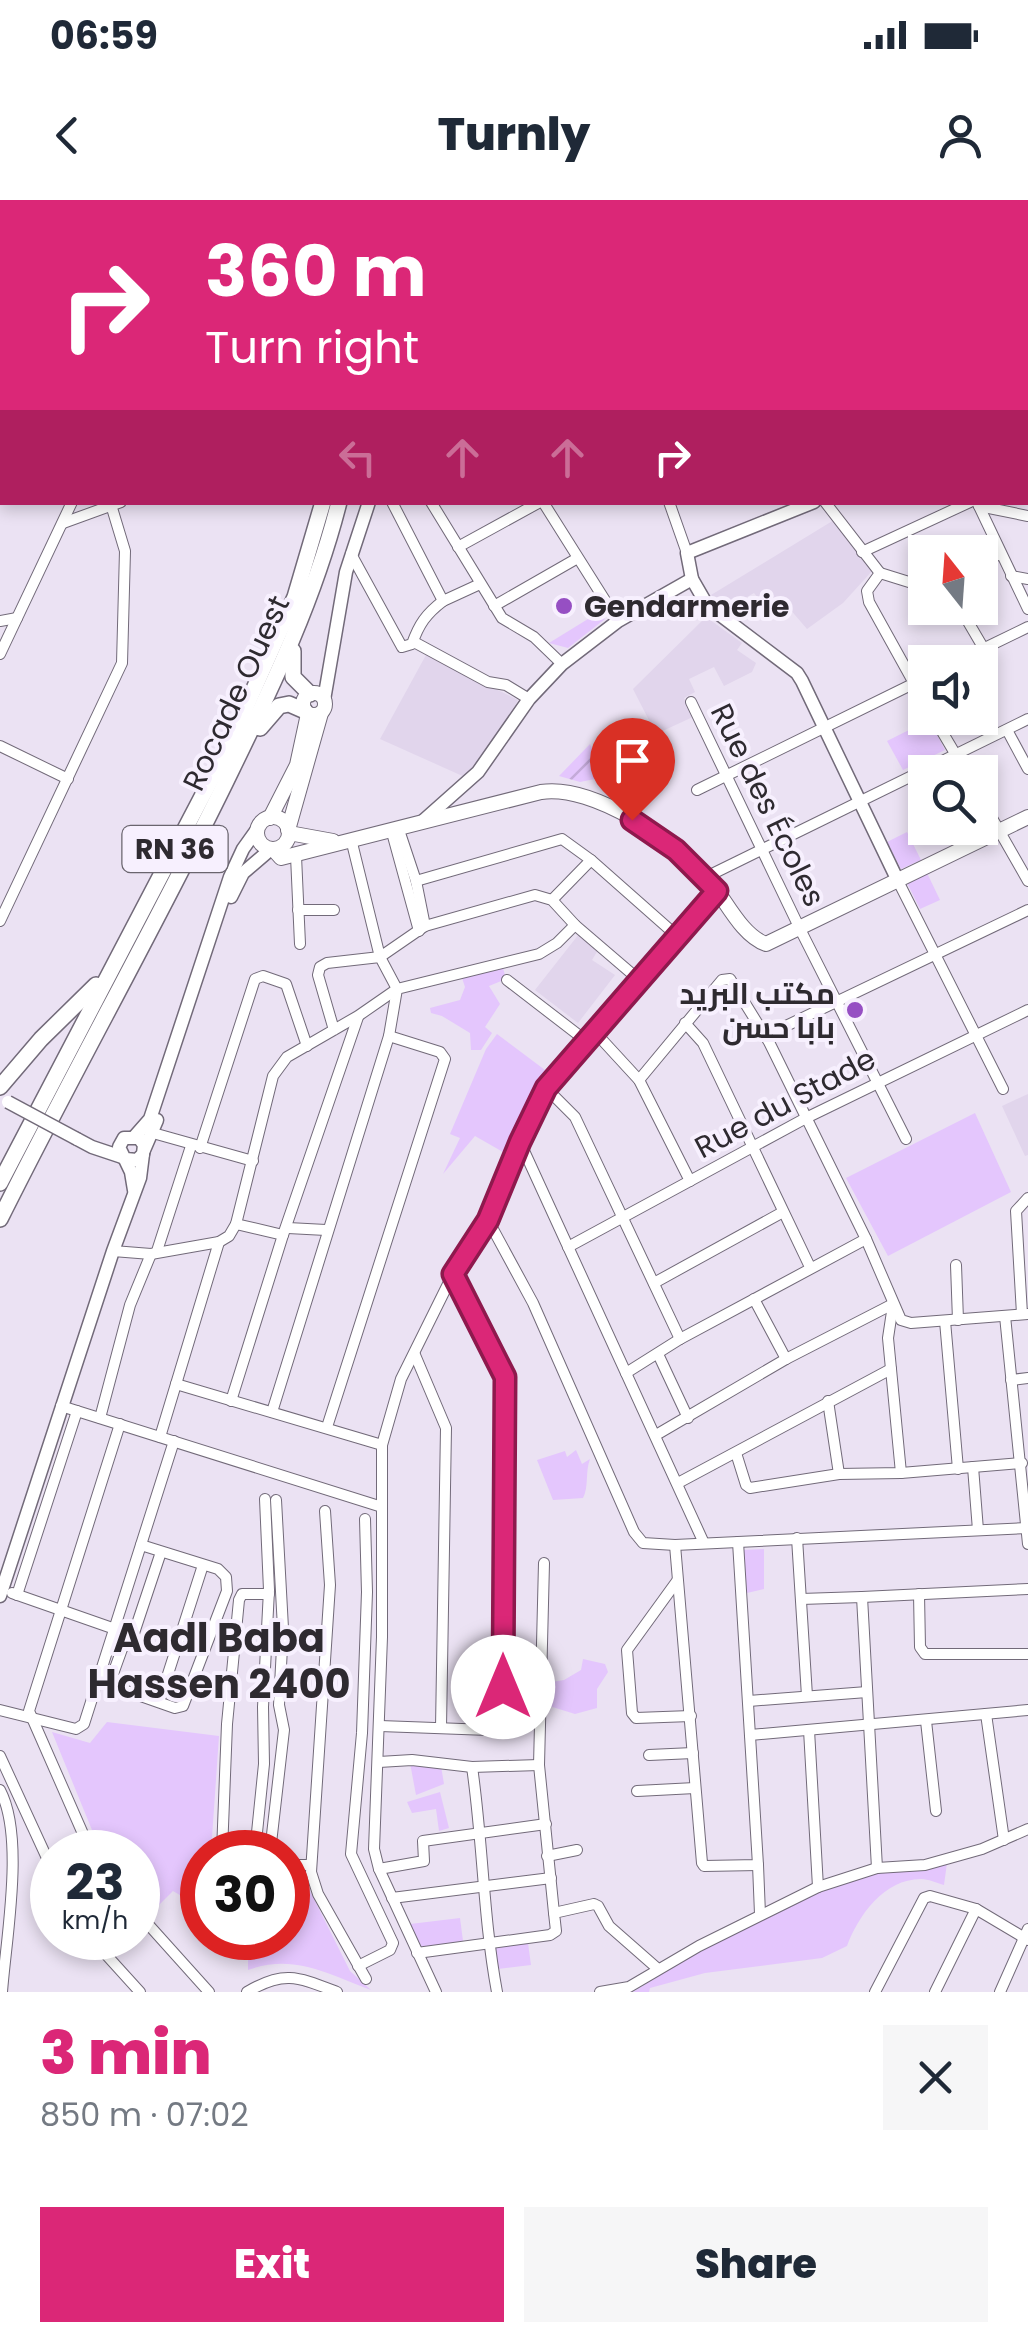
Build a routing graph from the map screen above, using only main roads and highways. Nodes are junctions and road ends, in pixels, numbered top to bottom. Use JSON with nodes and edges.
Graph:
{"nodes":[{"id":1,"x":322,"y":505,"type":"edge"},
{"id":2,"x":338,"y":505,"type":"edge"},
{"id":3,"x":295,"y":636,"type":"junction"},
{"id":4,"x":313,"y":704,"type":"junction"},
{"id":5,"x":244,"y":745,"type":"junction"},
{"id":6,"x":1028,"y":817,"type":"edge"},
{"id":7,"x":264,"y":823,"type":"junction"},
{"id":8,"x":288,"y":831,"type":"junction"},
{"id":9,"x":345,"y":841,"type":"junction"},
{"id":10,"x":272,"y":849,"type":"junction"},
{"id":11,"x":113,"y":968,"type":"junction"},
{"id":12,"x":0,"y":1087,"type":"edge"},
{"id":13,"x":0,"y":1183,"type":"edge"},
{"id":14,"x":0,"y":1219,"type":"edge"}],
"edges":[{"from":1,"to":11,"type":"highway","name":"Rocade Ouest","number":"RN 36"},
{"from":2,"to":3,"type":"highway","name":"Rocade Ouest"},
{"from":3,"to":4,"type":"highway"},
{"from":3,"to":5,"type":"highway","name":"Rocade Ouest"},
{"from":4,"to":5,"type":"highway"},
{"from":4,"to":7,"type":"main road"},
{"from":4,"to":8,"type":"main road"},
{"from":5,"to":14,"type":"highway","name":"Rocade Ouest"},
{"from":6,"to":9,"type":"main road"},
{"from":7,"to":8,"type":"main road"},
{"from":7,"to":10,"type":"main road"},
{"from":8,"to":9,"type":"main road"},
{"from":8,"to":10,"type":"main road"},
{"from":9,"to":10,"type":"main road"},
{"from":11,"to":12,"type":"highway"},
{"from":11,"to":13,"type":"highway","name":"Rocade Ouest","number":"RN 36"}]}
